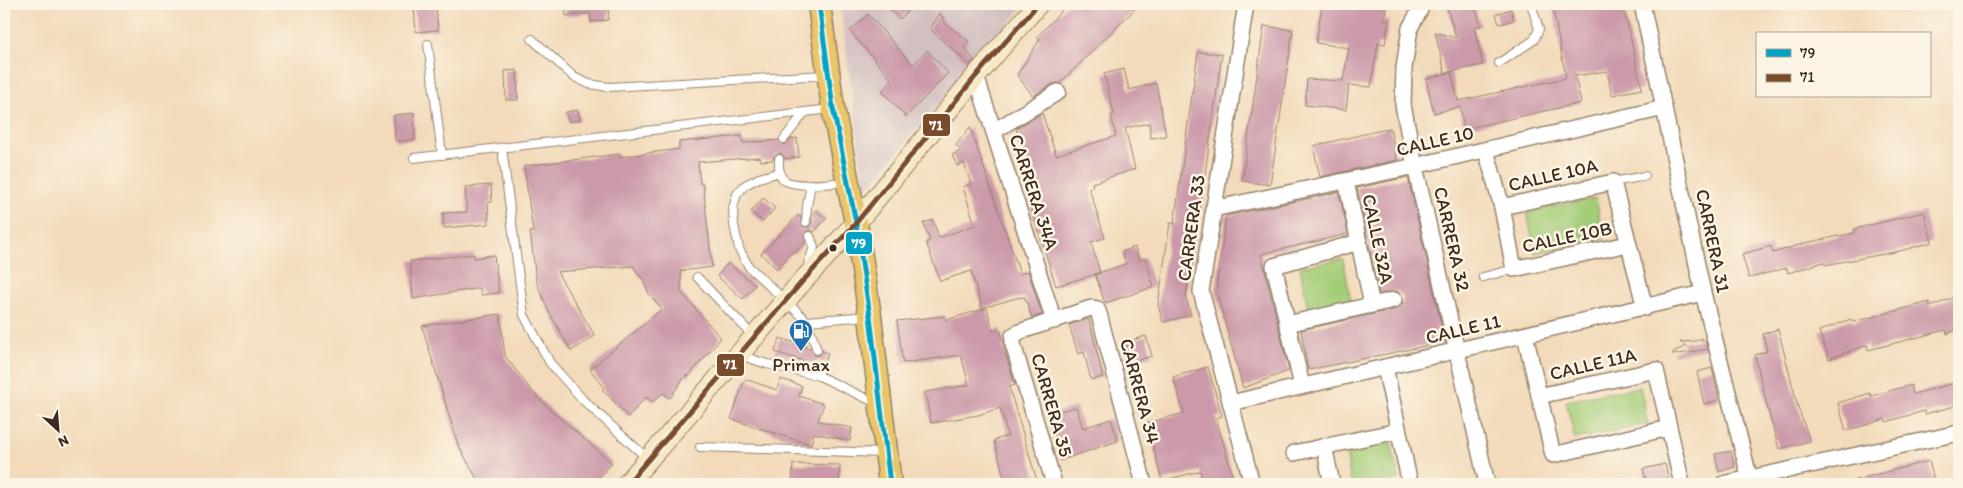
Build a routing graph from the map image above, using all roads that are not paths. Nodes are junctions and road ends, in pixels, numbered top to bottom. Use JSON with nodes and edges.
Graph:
{"nodes":[{"id":1,"x":819,"y":4,"type":"edge"},
{"id":2,"x":1038,"y":4,"type":"edge"},
{"id":3,"x":1246,"y":4,"type":"edge"},
{"id":4,"x":1423,"y":4,"type":"edge"},
{"id":5,"x":1531,"y":4,"type":"edge"},
{"id":6,"x":1642,"y":4,"type":"edge"},
{"id":7,"x":532,"y":39,"type":"dead end"},
{"id":8,"x":428,"y":44,"type":"dead end"},
{"id":9,"x":1499,"y":63,"type":"dead end"},
{"id":10,"x":828,"y":75,"type":"junction"},
{"id":11,"x":976,"y":76,"type":"junction"},
{"id":12,"x":1058,"y":92,"type":"dead end"},
{"id":13,"x":832,"y":108,"type":"junction"},
{"id":14,"x":1664,"y":108,"type":"junction"},
{"id":15,"x":805,"y":112,"type":"junction"},
{"id":16,"x":994,"y":131,"type":"junction"},
{"id":17,"x":784,"y":139,"type":"dead end"},
{"id":18,"x":502,"y":148,"type":"junction"},
{"id":19,"x":1486,"y":150,"type":"junction"},
{"id":20,"x":442,"y":155,"type":"junction"},
{"id":21,"x":414,"y":158,"type":"dead end"},
{"id":22,"x":779,"y":159,"type":"dead end"},
{"id":23,"x":1415,"y":166,"type":"junction"},
{"id":24,"x":780,"y":172,"type":"junction"},
{"id":25,"x":1645,"y":176,"type":"dead end"},
{"id":26,"x":1346,"y":181,"type":"junction"},
{"id":27,"x":848,"y":182,"type":"junction"},
{"id":28,"x":1613,"y":182,"type":"junction"},
{"id":29,"x":811,"y":184,"type":"junction"},
{"id":30,"x":1502,"y":207,"type":"junction"},
{"id":31,"x":1213,"y":209,"type":"junction"},
{"id":32,"x":806,"y":222,"type":"dead end"},
{"id":33,"x":856,"y":223,"type":"junction"},
{"id":34,"x":810,"y":236,"type":"dead end"},
{"id":35,"x":1359,"y":242,"type":"junction"},
{"id":36,"x":1628,"y":244,"type":"junction"},
{"id":37,"x":1514,"y":269,"type":"junction"},
{"id":38,"x":697,"y":277,"type":"dead end"},
{"id":39,"x":1483,"y":277,"type":"dead end"},
{"id":40,"x":801,"y":283,"type":"junction"},
{"id":41,"x":1703,"y":293,"type":"junction"},
{"id":42,"x":1394,"y":300,"type":"dead end"},
{"id":43,"x":786,"y":301,"type":"junction"},
{"id":44,"x":1372,"y":305,"type":"junction"},
{"id":45,"x":1645,"y":308,"type":"junction"},
{"id":46,"x":870,"y":316,"type":"junction"},
{"id":47,"x":1054,"y":320,"type":"junction"},
{"id":48,"x":807,"y":321,"type":"junction"},
{"id":49,"x":1287,"y":324,"type":"junction"},
{"id":50,"x":1525,"y":335,"type":"junction"},
{"id":51,"x":754,"y":337,"type":"junction"},
{"id":52,"x":817,"y":350,"type":"dead end"},
{"id":53,"x":1457,"y":350,"type":"junction"},
{"id":54,"x":739,"y":355,"type":"junction"},
{"id":55,"x":819,"y":366,"type":"dead end"},
{"id":56,"x":1385,"y":367,"type":"junction"},
{"id":57,"x":819,"y":376,"type":"junction"},
{"id":58,"x":1302,"y":386,"type":"junction"},
{"id":59,"x":1539,"y":396,"type":"junction"},
{"id":60,"x":1232,"y":403,"type":"junction"},
{"id":61,"x":880,"y":405,"type":"junction"},
{"id":62,"x":1669,"y":428,"type":"junction"},
{"id":63,"x":1398,"y":431,"type":"junction"},
{"id":64,"x":1959,"y":433,"type":"edge"},
{"id":65,"x":1324,"y":446,"type":"junction"},
{"id":66,"x":700,"y":447,"type":"dead end"},
{"id":67,"x":886,"y":453,"type":"junction"},
{"id":68,"x":1294,"y":453,"type":"dead end"},
{"id":69,"x":648,"y":459,"type":"junction"},
{"id":70,"x":1750,"y":481,"type":"edge"},
{"id":71,"x":627,"y":484,"type":"edge"},
{"id":72,"x":890,"y":484,"type":"edge"},
{"id":73,"x":1054,"y":484,"type":"edge"},
{"id":74,"x":1144,"y":484,"type":"edge"},
{"id":75,"x":1252,"y":484,"type":"edge"},
{"id":76,"x":1332,"y":484,"type":"edge"},
{"id":77,"x":1410,"y":484,"type":"edge"},
{"id":78,"x":1487,"y":484,"type":"edge"},
{"id":79,"x":1682,"y":484,"type":"edge"},
{"id":80,"x":1724,"y":484,"type":"edge"}],
"edges":[{"from":1,"to":10,"type":"main road"},
{"from":2,"to":11,"type":"main road"},
{"from":3,"to":31,"type":"street","name":"CARRERA 33"},
{"from":4,"to":23,"type":"street","name":"CARRERA 32"},
{"from":5,"to":9,"type":"lane"},
{"from":6,"to":14,"type":"street","name":"CARRERA 31"},
{"from":7,"to":10,"type":"lane"},
{"from":8,"to":20,"type":"lane"},
{"from":10,"to":13,"type":"main road"},
{"from":11,"to":16,"type":"street","name":"CARRERA 34A"},
{"from":11,"to":33,"type":"main road"},
{"from":12,"to":16,"type":"street"},
{"from":13,"to":15,"type":"lane"},
{"from":13,"to":27,"type":"main road"},
{"from":14,"to":19,"type":"street","name":"CALLE 10"},
{"from":14,"to":41,"type":"street","name":"CARRERA 31"},
{"from":15,"to":17,"type":"lane"},
{"from":15,"to":18,"type":"lane"},
{"from":16,"to":47,"type":"street","name":"CARRERA 34A"},
{"from":18,"to":20,"type":"lane"},
{"from":18,"to":69,"type":"lane"},
{"from":19,"to":23,"type":"street","name":"CALLE 10"},
{"from":19,"to":30,"type":"street"},
{"from":20,"to":21,"type":"lane"},
{"from":22,"to":24,"type":"lane"},
{"from":23,"to":26,"type":"street","name":"CALLE 10"},
{"from":23,"to":53,"type":"street","name":"CARRERA 32"},
{"from":24,"to":29,"type":"lane"},
{"from":24,"to":43,"type":"lane"},
{"from":25,"to":28,"type":"lane"},
{"from":26,"to":31,"type":"street","name":"CALLE 10"},
{"from":26,"to":35,"type":"street","name":"CALLE 32A"},
{"from":27,"to":29,"type":"lane"},
{"from":27,"to":33,"type":"main road"},
{"from":28,"to":30,"type":"street","name":"CALLE 10A"},
{"from":28,"to":36,"type":"street"},
{"from":29,"to":32,"type":"lane"},
{"from":30,"to":37,"type":"street"},
{"from":31,"to":60,"type":"street","name":"CARRERA 33"},
{"from":33,"to":40,"type":"main road"},
{"from":33,"to":46,"type":"main road"},
{"from":34,"to":40,"type":"lane"},
{"from":35,"to":44,"type":"street","name":"CALLE 32A"},
{"from":35,"to":49,"type":"street"},
{"from":36,"to":37,"type":"street","name":"CALLE 10B"},
{"from":36,"to":45,"type":"street"},
{"from":37,"to":39,"type":"lane"},
{"from":38,"to":51,"type":"lane"},
{"from":40,"to":43,"type":"main road"},
{"from":41,"to":45,"type":"street","name":"CALLE 11"},
{"from":41,"to":70,"type":"street","name":"CARRERA 31"},
{"from":42,"to":44,"type":"street"},
{"from":43,"to":48,"type":"lane"},
{"from":43,"to":51,"type":"main road"},
{"from":44,"to":49,"type":"street"},
{"from":45,"to":50,"type":"street","name":"CALLE 11"},
{"from":46,"to":48,"type":"lane"},
{"from":46,"to":61,"type":"main road"},
{"from":47,"to":73,"type":"street","name":"CARRERA 35"},
{"from":47,"to":74,"type":"street","name":"CARRERA 34"},
{"from":48,"to":52,"type":"lane"},
{"from":49,"to":58,"type":"street"},
{"from":50,"to":53,"type":"street","name":"CALLE 11"},
{"from":50,"to":59,"type":"street"},
{"from":51,"to":54,"type":"main road"},
{"from":53,"to":56,"type":"street","name":"CALLE 11"},
{"from":53,"to":78,"type":"street","name":"CARRERA 32"},
{"from":54,"to":57,"type":"lane"},
{"from":54,"to":69,"type":"main road"},
{"from":55,"to":57,"type":"lane"},
{"from":56,"to":58,"type":"street","name":"CALLE 11"},
{"from":56,"to":63,"type":"street"},
{"from":57,"to":61,"type":"lane"},
{"from":58,"to":60,"type":"street","name":"CALLE 11"},
{"from":59,"to":62,"type":"street","name":"CALLE 11A"},
{"from":59,"to":62,"type":"street"},
{"from":60,"to":75,"type":"street","name":"CARRERA 33"},
{"from":61,"to":67,"type":"main road"},
{"from":62,"to":79,"type":"street"},
{"from":63,"to":65,"type":"street"},
{"from":63,"to":77,"type":"street"},
{"from":64,"to":70,"type":"street"},
{"from":65,"to":68,"type":"street"},
{"from":65,"to":76,"type":"street"},
{"from":66,"to":67,"type":"lane"},
{"from":67,"to":72,"type":"main road"},
{"from":69,"to":71,"type":"main road"},
{"from":70,"to":80,"type":"street"}]}
